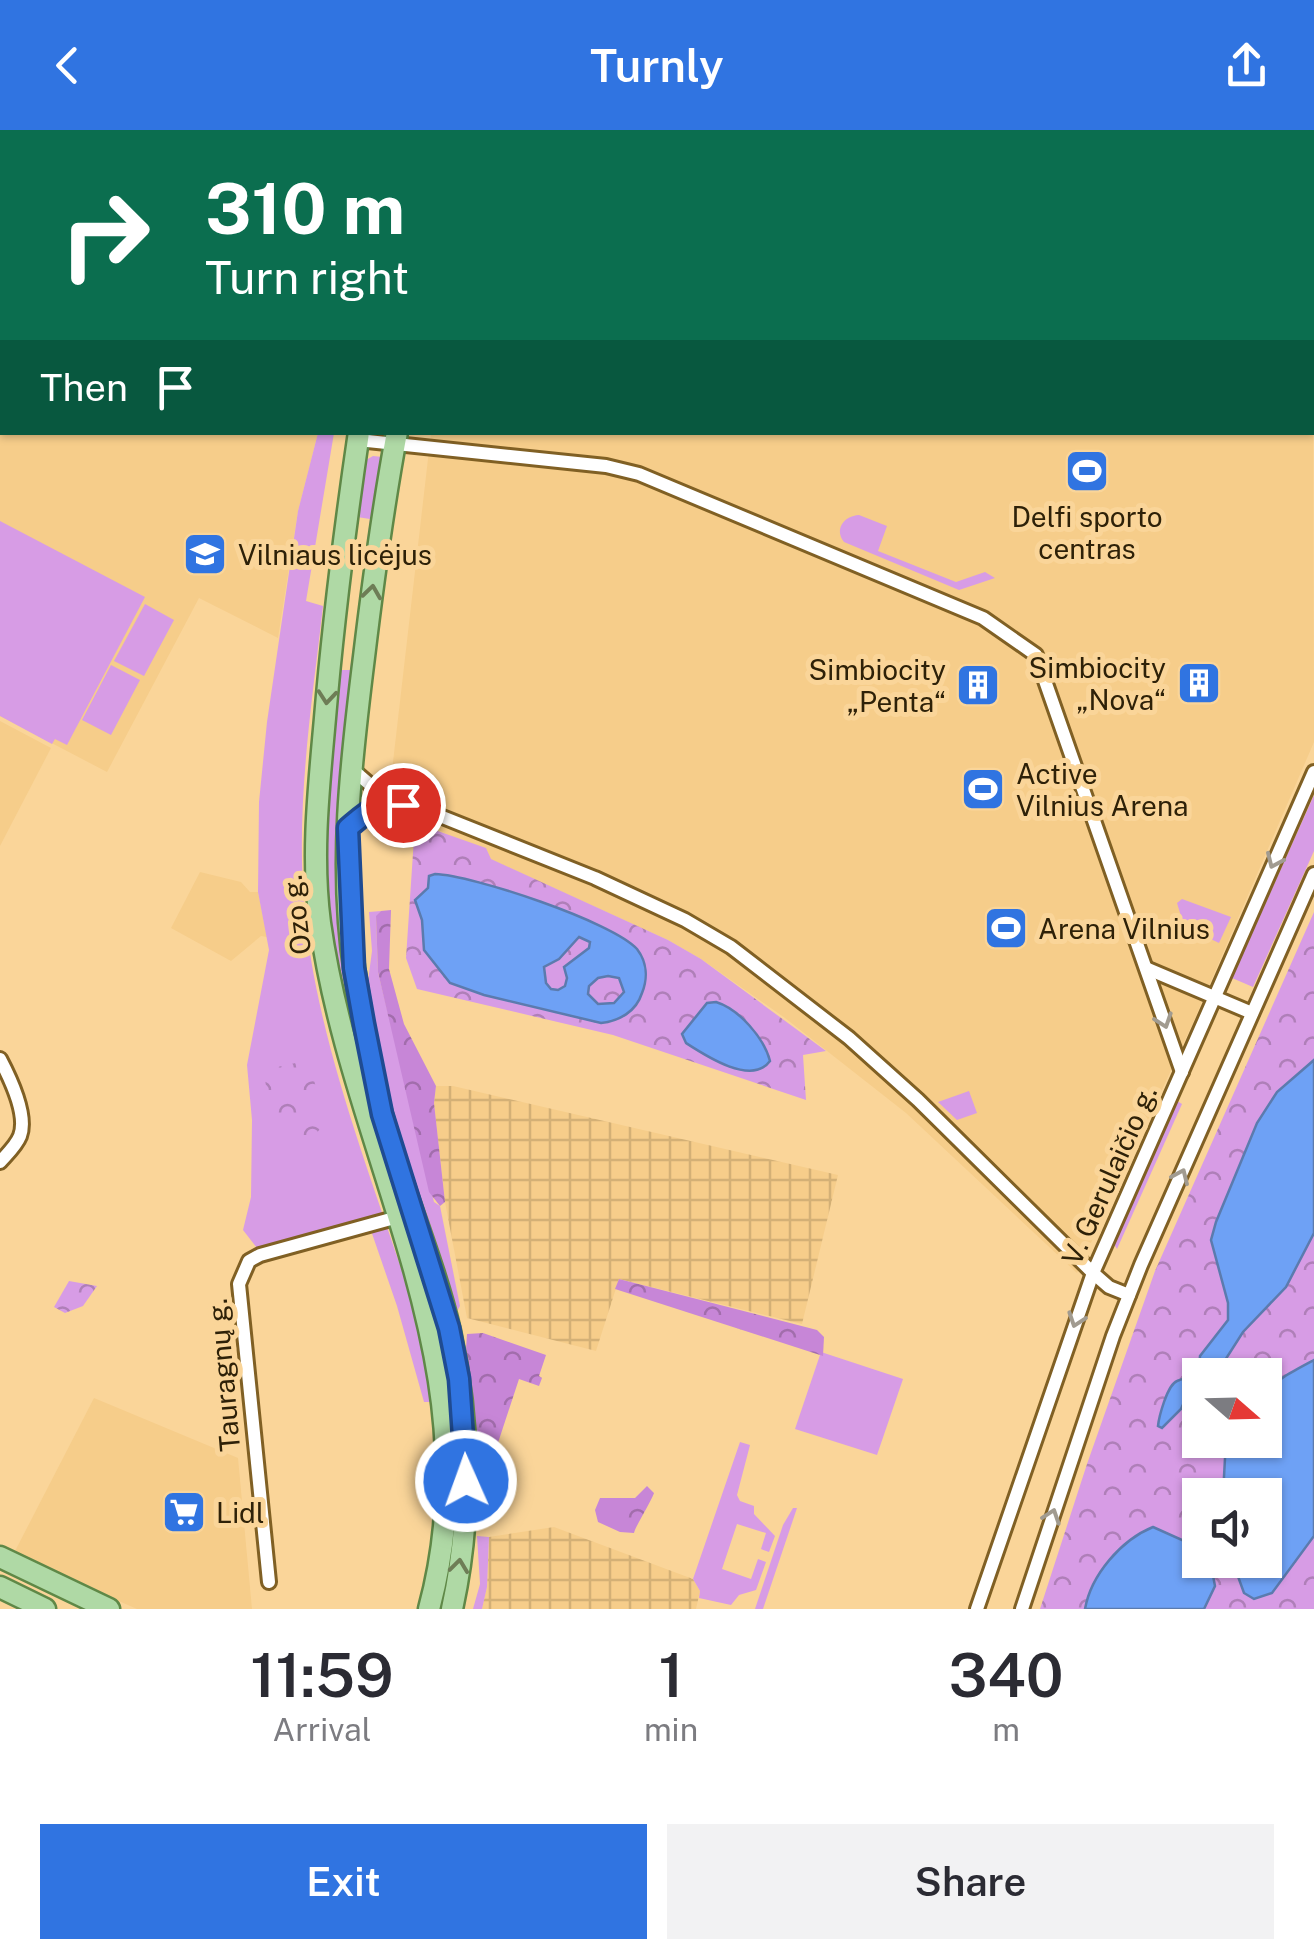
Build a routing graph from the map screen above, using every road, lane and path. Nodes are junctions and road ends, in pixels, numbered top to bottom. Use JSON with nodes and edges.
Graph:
{"nodes":[{"id":1,"x":358,"y":436,"type":"edge"},
{"id":2,"x":396,"y":438,"type":"edge"},
{"id":3,"x":352,"y":769,"type":"junction"},
{"id":4,"x":1314,"y":772,"type":"edge"},
{"id":5,"x":390,"y":802,"type":"junction"},
{"id":6,"x":348,"y":828,"type":"junction"},
{"id":7,"x":1314,"y":874,"type":"edge"},
{"id":8,"x":1148,"y":969,"type":"junction"},
{"id":9,"x":1215,"y":997,"type":"junction"},
{"id":10,"x":1252,"y":1013,"type":"junction"},
{"id":11,"x":0,"y":1059,"type":"edge"},
{"id":12,"x":1182,"y":1072,"type":"junction"},
{"id":13,"x":0,"y":1162,"type":"edge"},
{"id":14,"x":398,"y":1217,"type":"junction"},
{"id":15,"x":1092,"y":1273,"type":"junction"},
{"id":16,"x":1130,"y":1295,"type":"junction"},
{"id":17,"x":0,"y":1557,"type":"edge"},
{"id":18,"x":268,"y":1582,"type":"dead end"},
{"id":19,"x":0,"y":1587,"type":"edge"},
{"id":20,"x":45,"y":1609,"type":"edge"},
{"id":21,"x":109,"y":1609,"type":"edge"},
{"id":22,"x":428,"y":1609,"type":"edge"},
{"id":23,"x":452,"y":1609,"type":"edge"},
{"id":24,"x":978,"y":1609,"type":"edge"},
{"id":25,"x":1022,"y":1609,"type":"edge"}],
"edges":[{"from":1,"to":2,"type":"street","name":"Ozo g."},
{"from":1,"to":14,"type":"main road","name":"Ozo g.","one_way":true},
{"from":3,"to":2,"type":"main road","name":"Ozo g.","one_way":true},
{"from":2,"to":8,"type":"street"},
{"from":3,"to":5,"type":"street"},
{"from":3,"to":6,"type":"main road","name":"Ozo g."},
{"from":4,"to":9,"type":"street","name":"V. Gerulaičio g.","one_way":true},
{"from":5,"to":6,"type":"street"},
{"from":5,"to":15,"type":"street"},
{"from":23,"to":6,"type":"main road","name":"Ozo g.","one_way":true},
{"from":7,"to":10,"type":"street"},
{"from":8,"to":9,"type":"street"},
{"from":8,"to":12,"type":"street","one_way":true},
{"from":9,"to":10,"type":"street"},
{"from":9,"to":12,"type":"street","name":"V. Gerulaičio g."},
{"from":16,"to":10,"type":"street","one_way":true},
{"from":11,"to":13,"type":"street"},
{"from":12,"to":15,"type":"street","name":"V. Gerulaičio g."},
{"from":14,"to":18,"type":"street","name":"Tauragnų g."},
{"from":14,"to":22,"type":"main road","name":"Ozo g."},
{"from":15,"to":16,"type":"street"},
{"from":15,"to":24,"type":"street","name":"V. Gerulaičio g.","one_way":true},
{"from":25,"to":16,"type":"street","one_way":true},
{"from":17,"to":21,"type":"main road"},
{"from":19,"to":20,"type":"main road"}]}
